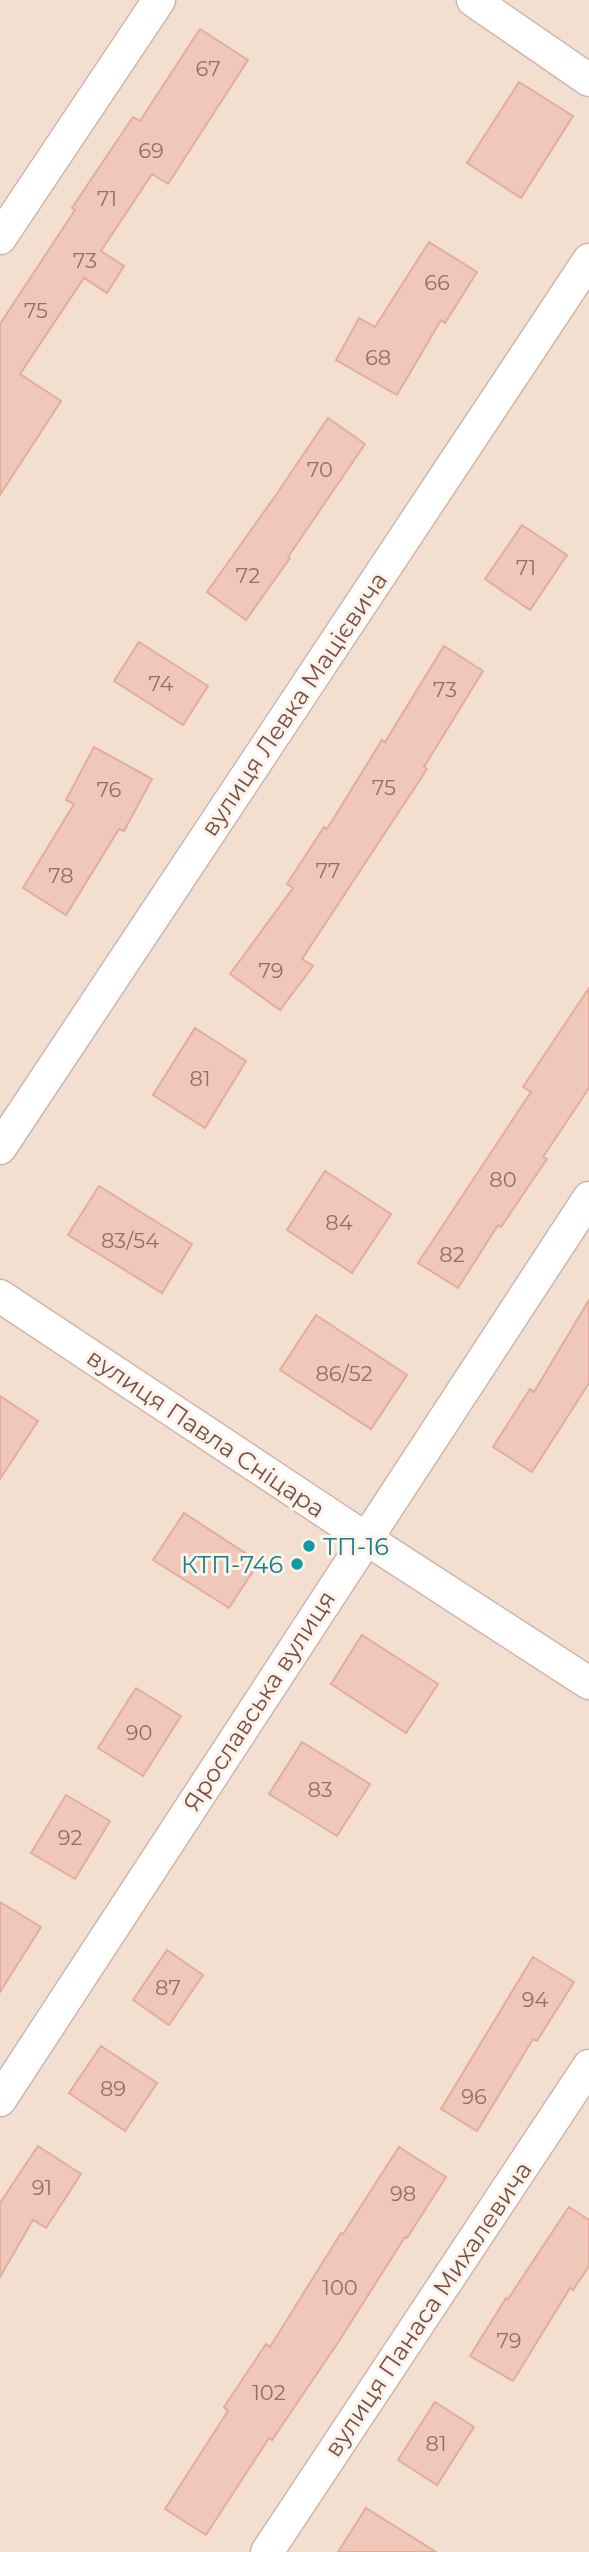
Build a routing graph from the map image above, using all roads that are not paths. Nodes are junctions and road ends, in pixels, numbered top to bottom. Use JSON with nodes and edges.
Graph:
{"nodes":[{"id":1,"x":159,"y":0,"type":"edge"},
{"id":2,"x":473,"y":0,"type":"edge"},
{"id":3,"x":589,"y":80,"type":"edge"},
{"id":4,"x":0,"y":238,"type":"edge"},
{"id":5,"x":589,"y":260,"type":"edge"},
{"id":6,"x":0,"y":1148,"type":"edge"},
{"id":7,"x":589,"y":1198,"type":"edge"},
{"id":8,"x":0,"y":1296,"type":"edge"},
{"id":9,"x":365,"y":1538,"type":"junction"},
{"id":10,"x":589,"y":1683,"type":"edge"},
{"id":11,"x":589,"y":2066,"type":"edge"},
{"id":12,"x":0,"y":2100,"type":"edge"},
{"id":13,"x":267,"y":2552,"type":"edge"}],
"edges":[{"from":1,"to":4,"type":"street"},
{"from":2,"to":3,"type":"street"},
{"from":5,"to":6,"type":"street","name":"вулиця Левка Мацієвича"},
{"from":7,"to":9,"type":"street","name":"Ярославська вулиця"},
{"from":8,"to":9,"type":"street","name":"вулиця Павла Сніцара"},
{"from":9,"to":10,"type":"street","name":"вулиця Павла Сніцара"},
{"from":9,"to":12,"type":"street","name":"Ярославська вулиця"},
{"from":11,"to":13,"type":"street","name":"вулиця Панаса Михалевича"}]}
